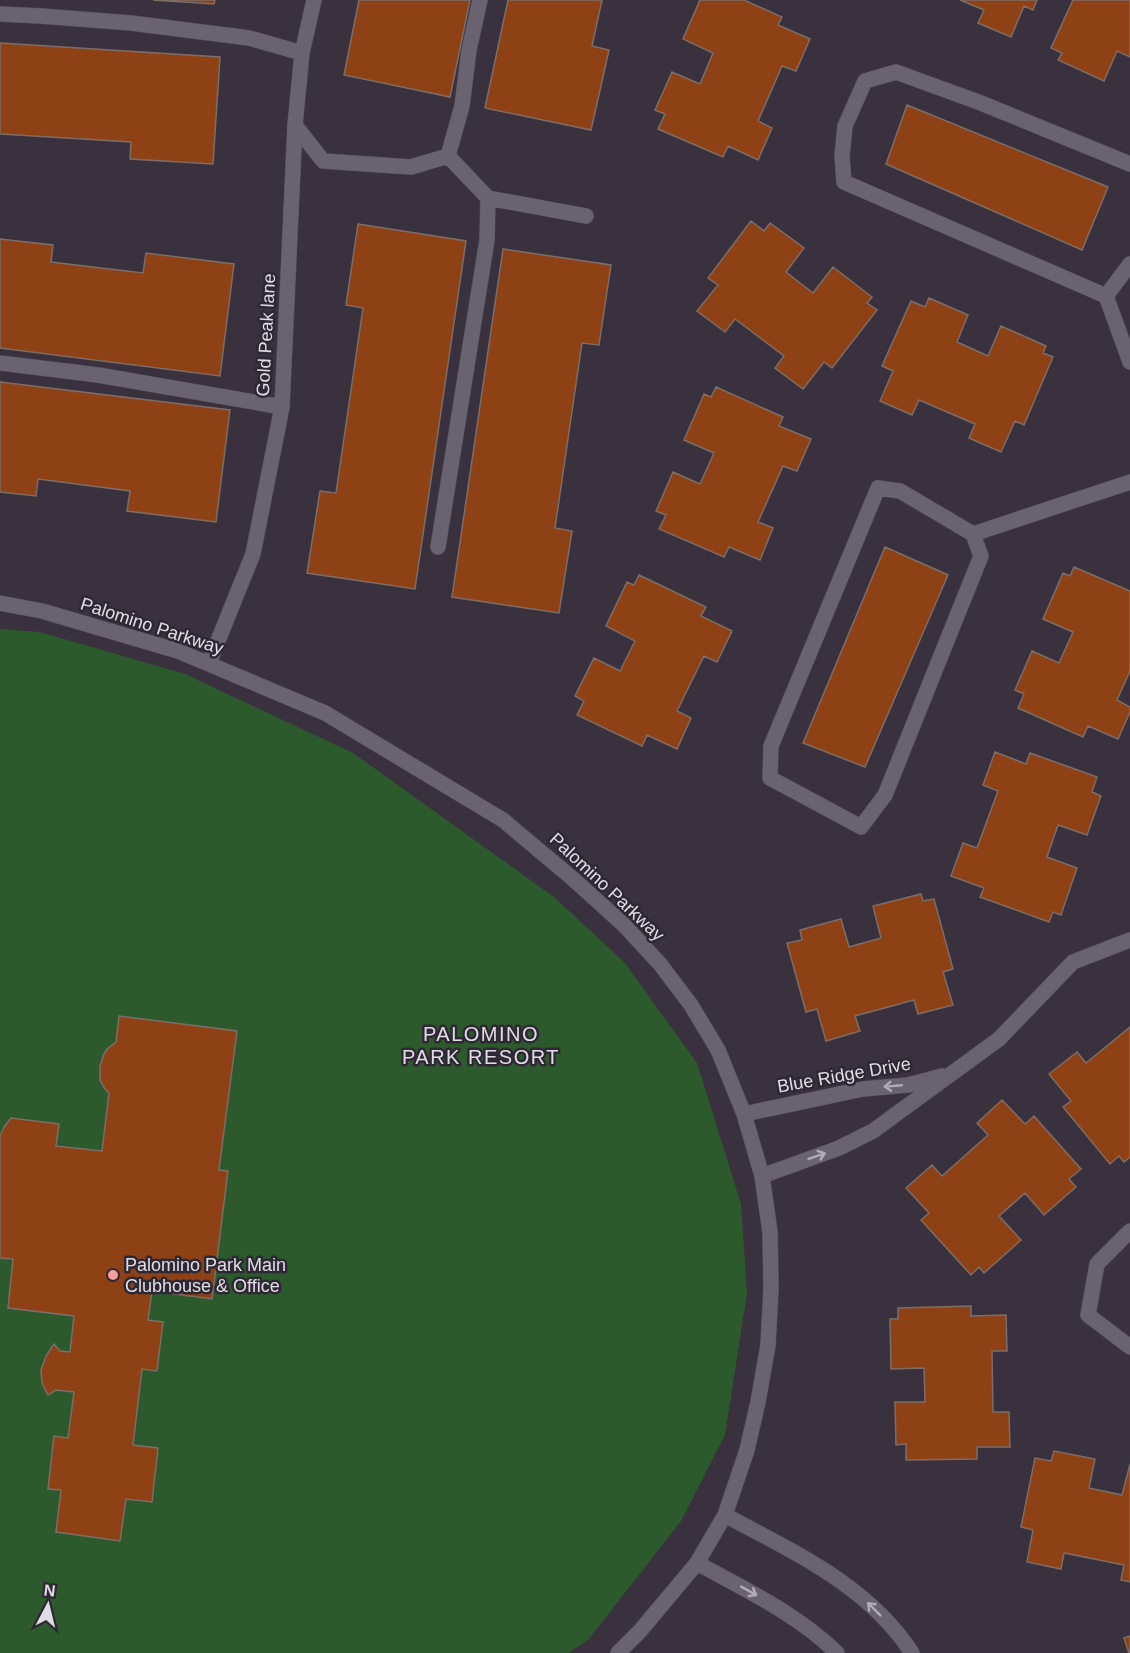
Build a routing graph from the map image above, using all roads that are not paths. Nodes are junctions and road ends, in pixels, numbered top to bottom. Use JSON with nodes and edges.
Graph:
{"nodes":[{"id":1,"x":314,"y":0,"type":"edge"},
{"id":2,"x":480,"y":0,"type":"edge"},
{"id":3,"x":0,"y":14,"type":"edge"},
{"id":4,"x":302,"y":53,"type":"junction"},
{"id":5,"x":295,"y":125,"type":"junction"},
{"id":6,"x":448,"y":156,"type":"junction"},
{"id":7,"x":1130,"y":164,"type":"edge"},
{"id":8,"x":488,"y":198,"type":"junction"},
{"id":9,"x":586,"y":216,"type":"dead end"},
{"id":10,"x":1130,"y":264,"type":"edge"},
{"id":11,"x":1106,"y":296,"type":"junction"},
{"id":12,"x":1130,"y":362,"type":"edge"},
{"id":13,"x":0,"y":363,"type":"edge"},
{"id":14,"x":282,"y":407,"type":"junction"},
{"id":15,"x":1130,"y":482,"type":"edge"},
{"id":16,"x":973,"y":534,"type":"junction"},
{"id":17,"x":438,"y":547,"type":"dead end"},
{"id":18,"x":0,"y":603,"type":"edge"},
{"id":19,"x":209,"y":663,"type":"junction"},
{"id":20,"x":1130,"y":940,"type":"edge"},
{"id":21,"x":950,"y":1074,"type":"junction"},
{"id":22,"x":744,"y":1114,"type":"junction"},
{"id":23,"x":762,"y":1176,"type":"junction"},
{"id":24,"x":1130,"y":1232,"type":"edge"},
{"id":25,"x":1130,"y":1347,"type":"edge"},
{"id":26,"x":724,"y":1515,"type":"junction"},
{"id":27,"x":697,"y":1563,"type":"junction"},
{"id":28,"x":618,"y":1653,"type":"edge"},
{"id":29,"x":837,"y":1653,"type":"edge"},
{"id":30,"x":912,"y":1653,"type":"edge"}],
"edges":[{"from":1,"to":4,"type":"street","name":"Gold Peak lane"},
{"from":2,"to":6,"type":"street"},
{"from":3,"to":4,"type":"street"},
{"from":4,"to":5,"type":"street","name":"Gold Peak lane"},
{"from":5,"to":6,"type":"street"},
{"from":5,"to":14,"type":"street","name":"Gold Peak lane"},
{"from":6,"to":8,"type":"street"},
{"from":7,"to":11,"type":"street"},
{"from":8,"to":9,"type":"street"},
{"from":8,"to":17,"type":"street"},
{"from":10,"to":11,"type":"street"},
{"from":11,"to":12,"type":"street"},
{"from":13,"to":14,"type":"street"},
{"from":14,"to":19,"type":"street","name":"Gold Peak lane"},
{"from":15,"to":16,"type":"street"},
{"from":16,"to":16,"type":"street"},
{"from":18,"to":19,"type":"street","name":"Palomino Parkway"},
{"from":19,"to":22,"type":"street","name":"Palomino Parkway"},
{"from":20,"to":21,"type":"street","name":"Blue Ridge Drive"},
{"from":21,"to":22,"type":"street","name":"Blue Ridge Drive","one_way":true},
{"from":23,"to":21,"type":"street","name":"Blue Ridge Drive","one_way":true},
{"from":22,"to":23,"type":"street","name":"Palomino Parkway"},
{"from":23,"to":26,"type":"street","name":"Palomino Parkway"},
{"from":24,"to":25,"type":"street"},
{"from":26,"to":27,"type":"street","name":"Palomino Parkway"},
{"from":30,"to":26,"type":"street","one_way":true},
{"from":27,"to":28,"type":"street","name":"Palomino Parkway"},
{"from":27,"to":29,"type":"street","one_way":true}]}
